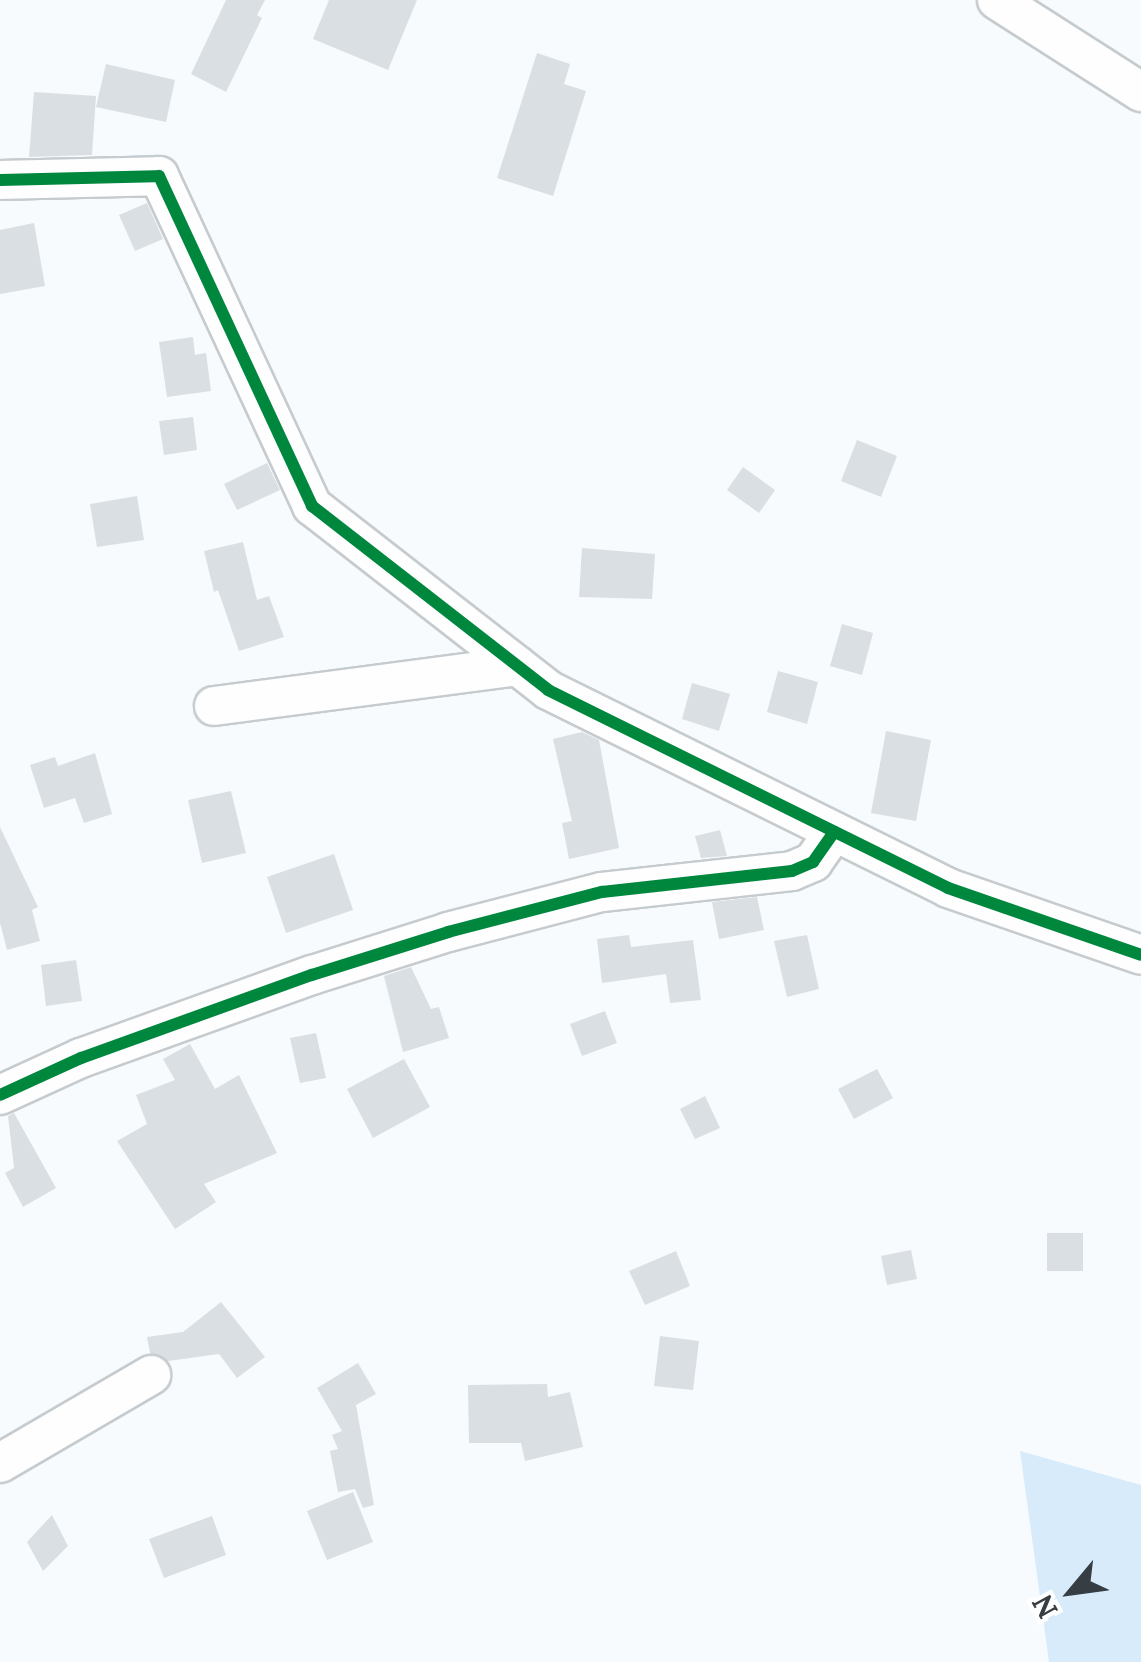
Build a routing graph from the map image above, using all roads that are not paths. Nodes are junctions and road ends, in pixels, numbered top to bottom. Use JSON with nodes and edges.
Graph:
{"nodes":[{"id":1,"x":996,"y":0,"type":"edge"},
{"id":2,"x":1141,"y":92,"type":"edge"},
{"id":3,"x":0,"y":180,"type":"edge"},
{"id":4,"x":517,"y":666,"type":"junction"},
{"id":5,"x":214,"y":706,"type":"dead end"},
{"id":6,"x":834,"y":832,"type":"junction"},
{"id":7,"x":1141,"y":955,"type":"edge"},
{"id":8,"x":0,"y":1095,"type":"edge"},
{"id":9,"x":151,"y":1375,"type":"dead end"},
{"id":10,"x":0,"y":1463,"type":"edge"}],
"edges":[{"from":1,"to":2,"type":"street"},
{"from":3,"to":4,"type":"street"},
{"from":4,"to":5,"type":"street"},
{"from":4,"to":6,"type":"street"},
{"from":6,"to":7,"type":"street"},
{"from":6,"to":8,"type":"street"},
{"from":9,"to":10,"type":"street"}]}
